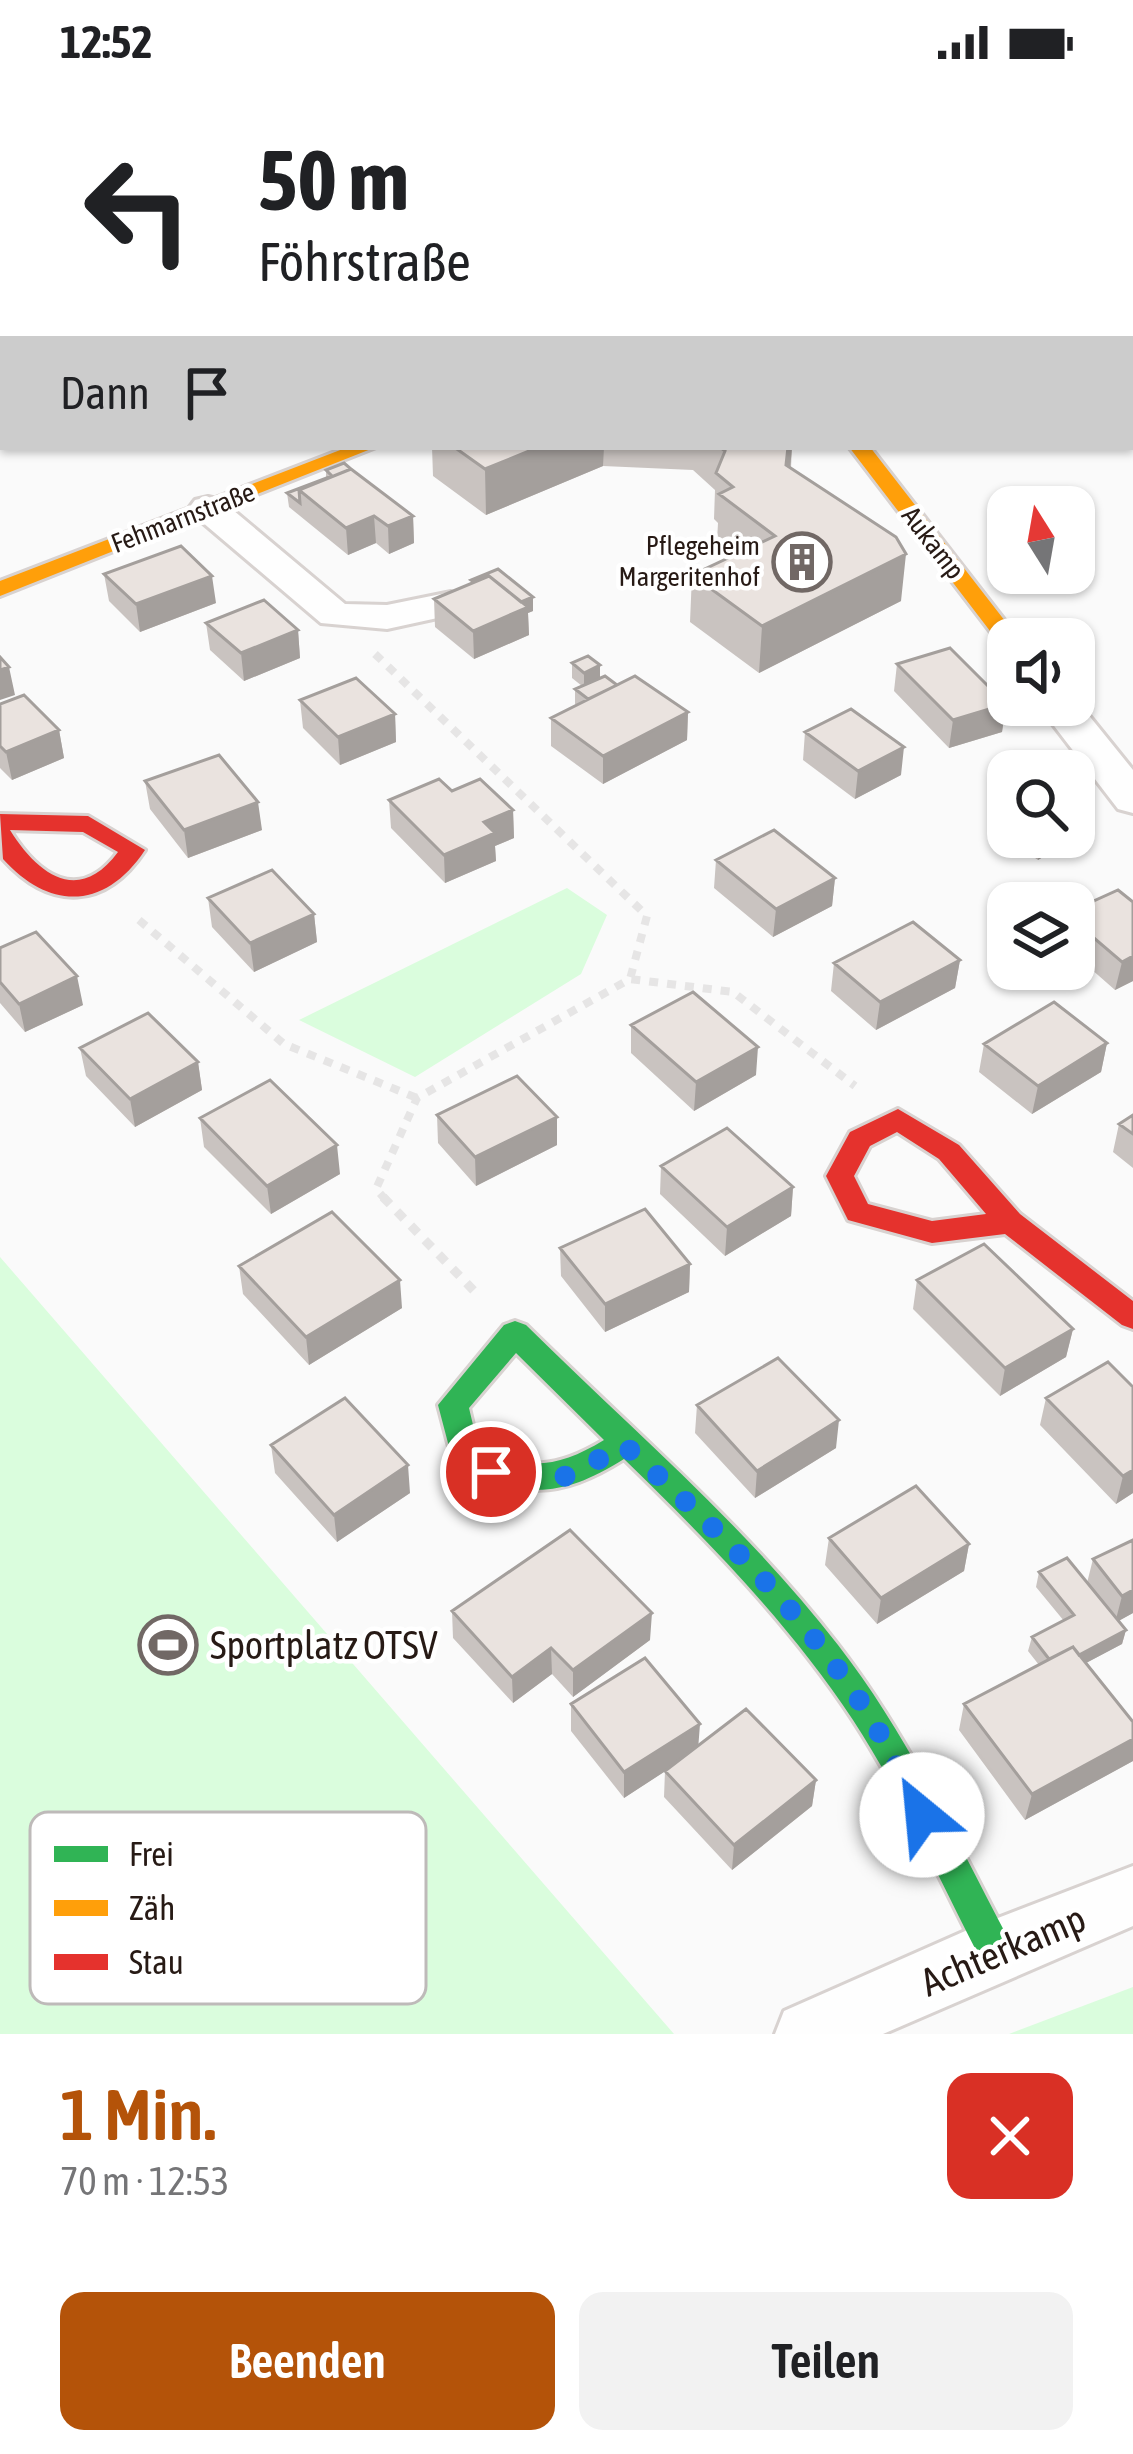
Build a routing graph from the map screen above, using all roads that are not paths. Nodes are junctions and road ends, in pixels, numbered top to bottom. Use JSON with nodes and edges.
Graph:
{"nodes":[{"id":1,"x":358,"y":450,"type":"edge"},
{"id":2,"x":861,"y":450,"type":"edge"},
{"id":3,"x":208,"y":508,"type":"junction"},
{"id":4,"x":0,"y":589,"type":"edge"},
{"id":5,"x":451,"y":604,"type":"edge"},
{"id":6,"x":992,"y":618,"type":"edge"},
{"id":7,"x":1076,"y":726,"type":"edge"},
{"id":8,"x":1133,"y":800,"type":"edge"},
{"id":9,"x":0,"y":822,"type":"edge"},
{"id":10,"x":0,"y":833,"type":"edge"},
{"id":11,"x":1010,"y":1222,"type":"junction"},
{"id":12,"x":1133,"y":1317,"type":"edge"},
{"id":13,"x":623,"y":1444,"type":"junction"},
{"id":14,"x":1133,"y":1896,"type":"edge"},
{"id":15,"x":995,"y":1950,"type":"junction"},
{"id":16,"x":808,"y":2034,"type":"edge"}],
"edges":[{"from":1,"to":3,"type":"main road","name":"Fehmarnstraße"},
{"from":2,"to":6,"type":"main road","name":"Aukamp"},
{"from":3,"to":4,"type":"main road","name":"Fehmarnstraße"},
{"from":3,"to":5,"type":"street"},
{"from":7,"to":8,"type":"street"},
{"from":9,"to":10,"type":"main road"},
{"from":11,"to":11,"type":"main road"},
{"from":11,"to":12,"type":"main road"},
{"from":13,"to":13,"type":"main road"},
{"from":13,"to":15,"type":"main road"},
{"from":14,"to":15,"type":"street","name":"Achterkamp"},
{"from":15,"to":16,"type":"street","name":"Achterkamp"}]}
